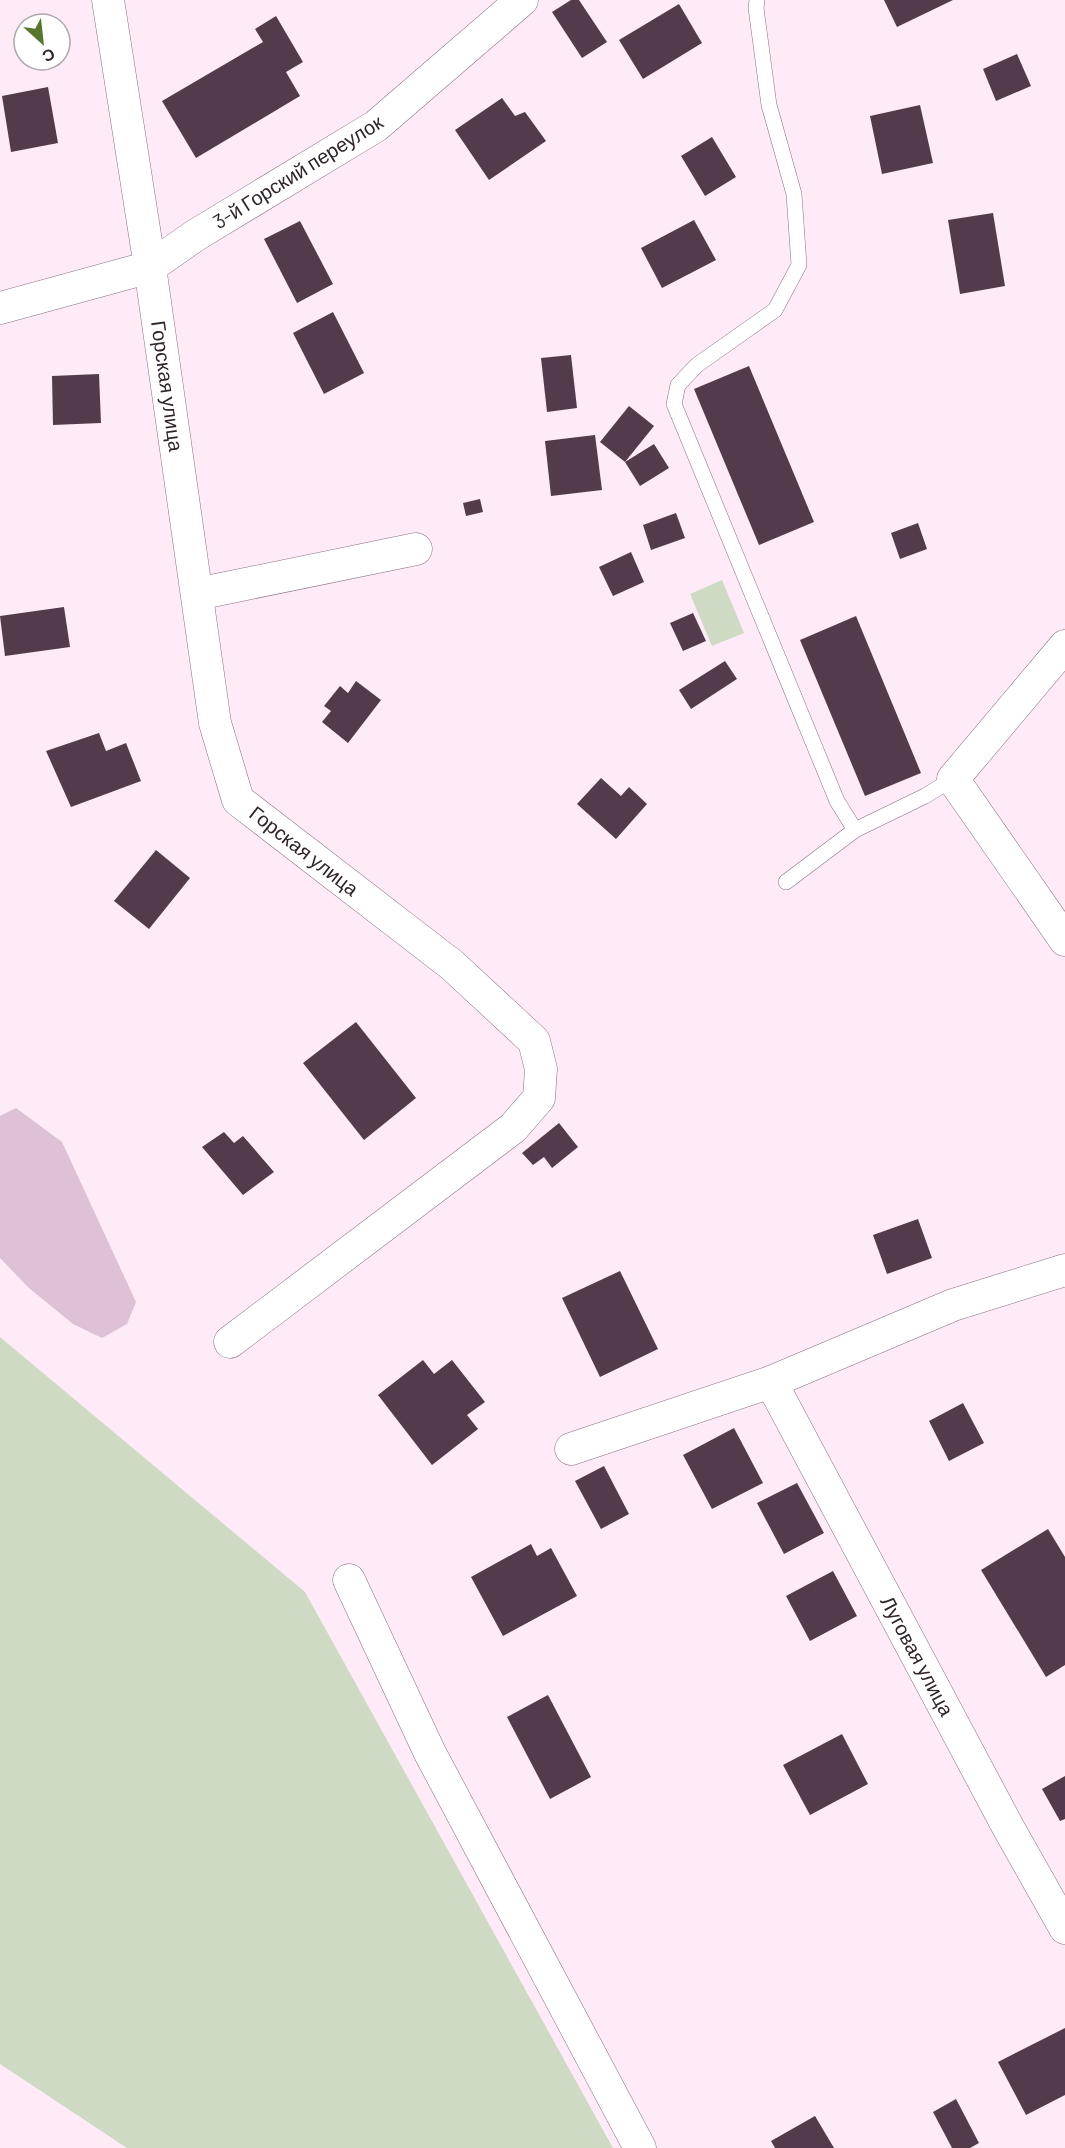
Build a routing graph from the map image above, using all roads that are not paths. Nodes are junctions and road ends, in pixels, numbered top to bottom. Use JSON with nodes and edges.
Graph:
{"nodes":[{"id":1,"x":108,"y":0,"type":"edge"},
{"id":2,"x":522,"y":0,"type":"edge"},
{"id":3,"x":758,"y":0,"type":"edge"},
{"id":4,"x":150,"y":267,"type":"junction"},
{"id":5,"x":0,"y":308,"type":"edge"},
{"id":6,"x":416,"y":549,"type":"dead end"},
{"id":7,"x":197,"y":594,"type":"junction"},
{"id":8,"x":1065,"y":646,"type":"edge"},
{"id":9,"x":953,"y":779,"type":"junction"},
{"id":10,"x":855,"y":830,"type":"junction"},
{"id":11,"x":786,"y":882,"type":"dead end"},
{"id":12,"x":1065,"y":940,"type":"edge"},
{"id":13,"x":1065,"y":1270,"type":"edge"},
{"id":14,"x":230,"y":1342,"type":"dead end"},
{"id":15,"x":771,"y":1382,"type":"junction"},
{"id":16,"x":571,"y":1449,"type":"dead end"},
{"id":17,"x":349,"y":1580,"type":"dead end"},
{"id":18,"x":1065,"y":1928,"type":"edge"},
{"id":19,"x":640,"y":2148,"type":"edge"}],
"edges":[{"from":1,"to":4,"type":"street","name":"Горская улица"},
{"from":2,"to":4,"type":"street","name":"3-й Горский переулок"},
{"from":3,"to":10,"type":"lane"},
{"from":4,"to":5,"type":"street","name":"3-й Горский переулок"},
{"from":4,"to":7,"type":"street","name":"Горская улица"},
{"from":6,"to":7,"type":"street"},
{"from":7,"to":14,"type":"street","name":"Горская улица"},
{"from":8,"to":9,"type":"street"},
{"from":9,"to":10,"type":"lane"},
{"from":9,"to":12,"type":"street"},
{"from":10,"to":11,"type":"lane"},
{"from":13,"to":15,"type":"street"},
{"from":15,"to":16,"type":"street"},
{"from":15,"to":18,"type":"street","name":"Луговая улица"},
{"from":17,"to":19,"type":"street"}]}
